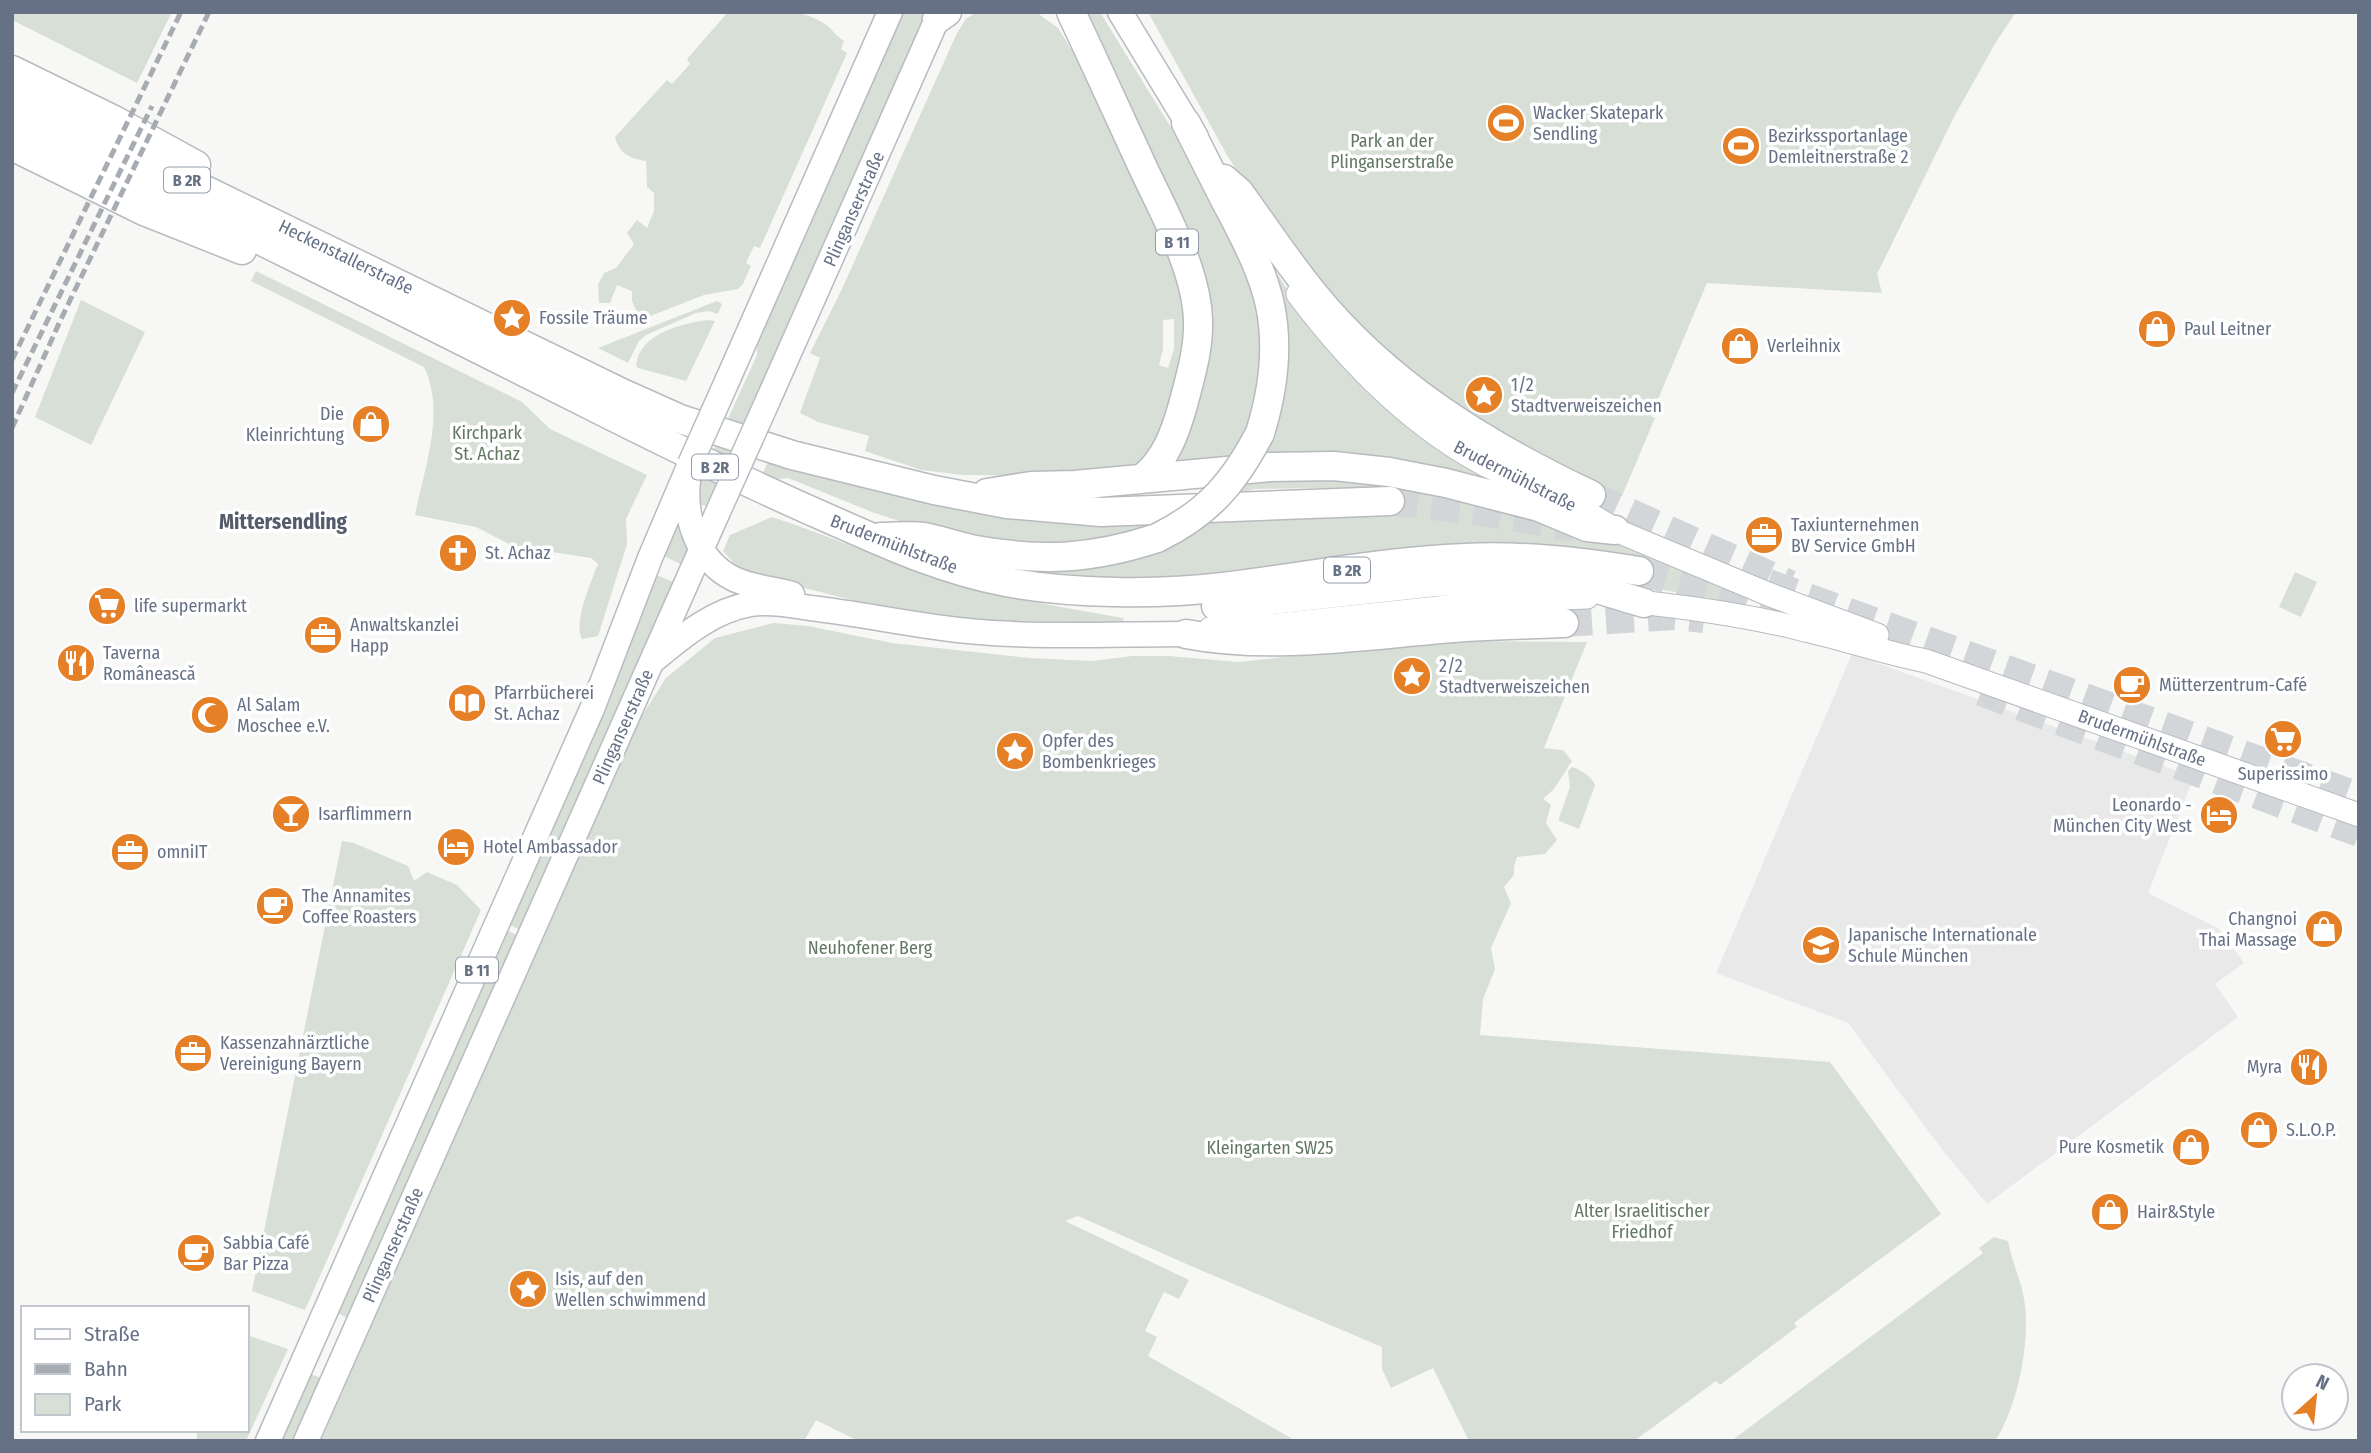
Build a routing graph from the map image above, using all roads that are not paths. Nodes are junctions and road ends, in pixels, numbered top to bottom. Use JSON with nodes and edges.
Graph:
{"nodes":[{"id":1,"x":890,"y":12,"type":"edge"},
{"id":2,"x":1071,"y":12,"type":"edge"},
{"id":3,"x":1120,"y":12,"type":"edge"},
{"id":4,"x":941,"y":14,"type":"edge"},
{"id":5,"x":12,"y":70,"type":"edge"},
{"id":6,"x":12,"y":96,"type":"edge"},
{"id":7,"x":12,"y":120,"type":"edge"},
{"id":8,"x":1186,"y":123,"type":"junction"},
{"id":9,"x":12,"y":146,"type":"edge"},
{"id":10,"x":1224,"y":179,"type":"junction"},
{"id":11,"x":300,"y":259,"type":"junction"},
{"id":12,"x":362,"y":265,"type":"junction"},
{"id":13,"x":646,"y":433,"type":"joint"},
{"id":14,"x":1143,"y":478,"type":"junction"},
{"id":15,"x":1591,"y":495,"type":"tunnel mouth"},
{"id":16,"x":974,"y":496,"type":"junction"},
{"id":17,"x":682,"y":498,"type":"junction"},
{"id":18,"x":1390,"y":501,"type":"tunnel mouth"},
{"id":19,"x":1615,"y":530,"type":"junction"},
{"id":20,"x":871,"y":537,"type":"junction"},
{"id":21,"x":701,"y":551,"type":"junction"},
{"id":22,"x":1639,"y":571,"type":"tunnel mouth"},
{"id":23,"x":1055,"y":589,"type":"junction"},
{"id":24,"x":1644,"y":603,"type":"junction"},
{"id":25,"x":863,"y":615,"type":"junction"},
{"id":26,"x":1564,"y":623,"type":"tunnel mouth"},
{"id":27,"x":1186,"y":634,"type":"junction"},
{"id":28,"x":652,"y":661,"type":"junction"},
{"id":29,"x":1926,"y":661,"type":"junction"},
{"id":30,"x":2359,"y":815,"type":"edge"},
{"id":31,"x":268,"y":1441,"type":"edge"},
{"id":32,"x":306,"y":1441,"type":"edge"}],
"edges":[{"from":1,"to":17,"type":"main road","name":"Plinganserstraße","number":"B 11","bridge":true},
{"from":2,"to":14,"type":"highway","number":"B 11"},
{"from":3,"to":8,"type":"main road","name":"Brudermühlstraße"},
{"from":4,"to":21,"type":"main road","name":"Plinganserstraße","bridge":true},
{"from":5,"to":12,"type":"highway"},
{"from":6,"to":12,"type":"highway","name":"Heckenstallerstraße","number":"B 2R"},
{"from":7,"to":11,"type":"highway","name":"Heckenstallerstraße","number":"B 2R"},
{"from":8,"to":10,"type":"main road","name":"Brudermühlstraße"},
{"from":8,"to":20,"type":"highway","number":"B 2R","bridge":true},
{"from":9,"to":11,"type":"highway"},
{"from":10,"to":15,"type":"highway"},
{"from":10,"to":19,"type":"main road","name":"Brudermühlstraße"},
{"from":11,"to":13,"type":"highway","name":"Heckenstallerstraße","number":"B 2R"},
{"from":12,"to":16,"type":"highway","name":"Heckenstallerstraße","number":"B 2R"},
{"from":13,"to":20,"type":"highway","name":"Brudermühlstraße","number":"B 2R"},
{"from":14,"to":16,"type":"highway"},
{"from":14,"to":19,"type":"highway"},
{"from":16,"to":18,"type":"highway","number":"B 2R"},
{"from":17,"to":21,"type":"main road"},
{"from":17,"to":31,"type":"main road","name":"Plinganserstraße","number":"B 11"},
{"from":19,"to":29,"type":"main road","name":"Brudermühlstraße"},
{"from":20,"to":23,"type":"highway","name":"Brudermühlstraße","number":"B 2R"},
{"from":21,"to":25,"type":"main road"},
{"from":21,"to":28,"type":"main road","name":"Plinganserstraße"},
{"from":22,"to":23,"type":"highway","name":"Brudermühlstraße","number":"B 2R"},
{"from":23,"to":24,"type":"highway"},
{"from":24,"to":27,"type":"main road","name":"Brudermühlstraße"},
{"from":24,"to":29,"type":"main road","name":"Brudermühlstraße"},
{"from":25,"to":27,"type":"main road","number":"B 11"},
{"from":25,"to":28,"type":"main road","number":"B 11"},
{"from":26,"to":27,"type":"highway","number":"B 11"},
{"from":28,"to":32,"type":"main road","name":"Plinganserstraße","number":"B 11"},
{"from":29,"to":30,"type":"main road","name":"Brudermühlstraße"}]}
